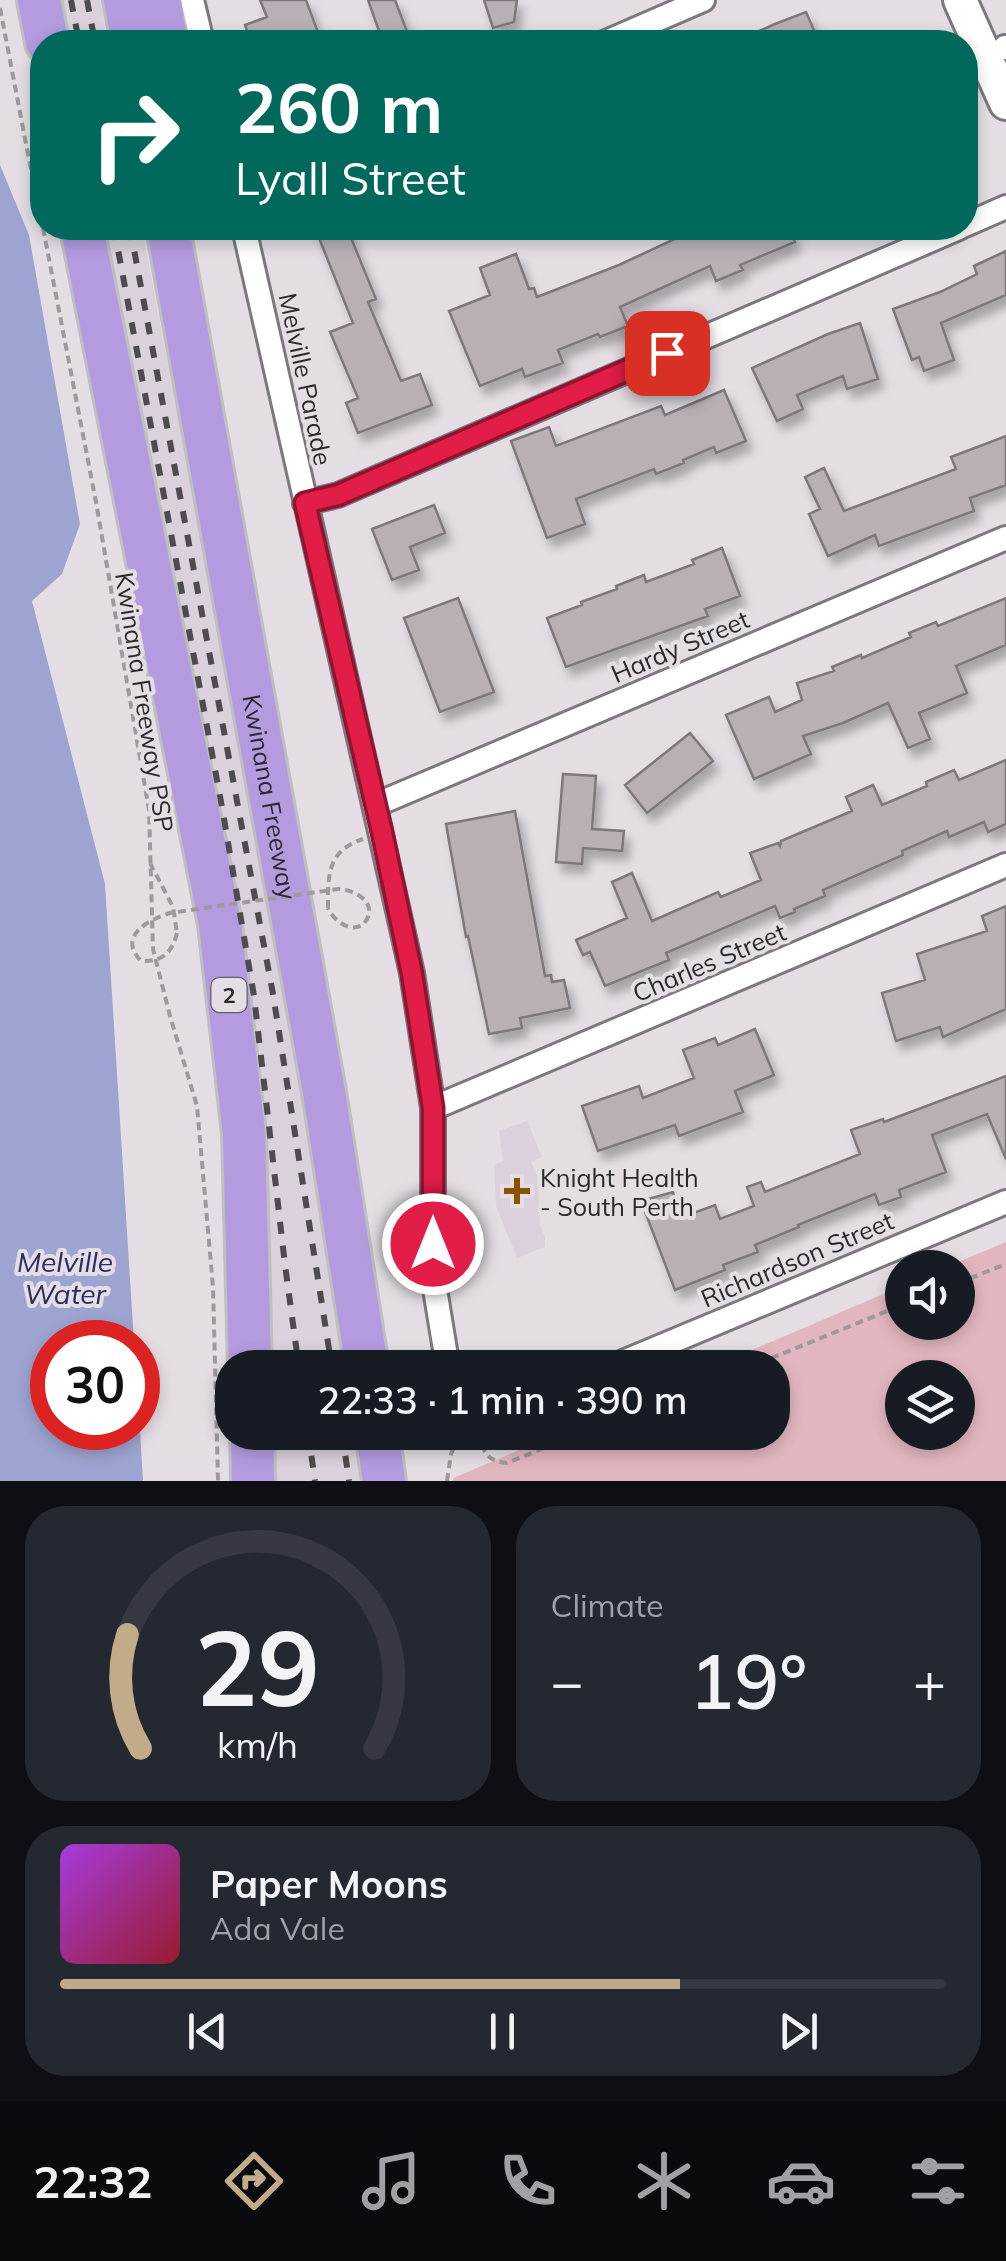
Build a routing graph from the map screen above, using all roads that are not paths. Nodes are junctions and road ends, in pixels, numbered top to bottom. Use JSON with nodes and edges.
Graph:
{"nodes":[{"id":1,"x":38,"y":0,"type":"edge"},
{"id":2,"x":126,"y":0,"type":"edge"},
{"id":3,"x":160,"y":0,"type":"edge"},
{"id":4,"x":192,"y":0,"type":"edge"},
{"id":5,"x":704,"y":0,"type":"edge"},
{"id":6,"x":960,"y":0,"type":"edge"},
{"id":7,"x":984,"y":0,"type":"edge"},
{"id":8,"x":44,"y":30,"type":"edge"},
{"id":9,"x":132,"y":30,"type":"edge"},
{"id":10,"x":164,"y":30,"type":"edge"},
{"id":11,"x":199,"y":30,"type":"edge"},
{"id":12,"x":634,"y":30,"type":"edge"},
{"id":13,"x":974,"y":30,"type":"edge"},
{"id":14,"x":978,"y":40,"type":"edge"},
{"id":15,"x":1006,"y":49,"type":"edge"},
{"id":16,"x":1005,"y":99,"type":"edge"},
{"id":17,"x":1006,"y":207,"type":"edge"},
{"id":18,"x":978,"y":219,"type":"edge"},
{"id":19,"x":84,"y":240,"type":"edge"},
{"id":20,"x":170,"y":240,"type":"edge"},
{"id":21,"x":187,"y":240,"type":"edge"},
{"id":22,"x":247,"y":240,"type":"edge"},
{"id":23,"x":930,"y":240,"type":"edge"},
{"id":24,"x":189,"y":338,"type":"junction"},
{"id":25,"x":305,"y":503,"type":"junction"},
{"id":26,"x":1006,"y":538,"type":"edge"},
{"id":27,"x":375,"y":805,"type":"junction"},
{"id":28,"x":1006,"y":865,"type":"edge"},
{"id":29,"x":433,"y":1108,"type":"junction"},
{"id":30,"x":1006,"y":1202,"type":"edge"},
{"id":31,"x":250,"y":1350,"type":"edge"},
{"id":32,"x":364,"y":1350,"type":"edge"},
{"id":33,"x":445,"y":1350,"type":"edge"},
{"id":34,"x":652,"y":1350,"type":"edge"},
{"id":35,"x":252,"y":1450,"type":"edge"},
{"id":36,"x":380,"y":1450,"type":"edge"},
{"id":37,"x":253,"y":1481,"type":"edge"},
{"id":38,"x":384,"y":1481,"type":"edge"}],
"edges":[{"from":1,"to":8,"type":"highway"},
{"from":2,"to":9,"type":"highway"},
{"from":3,"to":10,"type":"highway"},
{"from":4,"to":11,"type":"street"},
{"from":5,"to":12,"type":"street"},
{"from":6,"to":13,"type":"main road"},
{"from":7,"to":15,"type":"main road"},
{"from":14,"to":16,"type":"main road"},
{"from":17,"to":18,"type":"street"},
{"from":19,"to":31,"type":"highway","number":"2"},
{"from":20,"to":24,"type":"highway","name":"Kwinana Freeway"},
{"from":21,"to":24,"type":"highway"},
{"from":22,"to":25,"type":"street","name":"Melville Parade"},
{"from":23,"to":25,"type":"street"},
{"from":24,"to":32,"type":"highway","name":"Kwinana Freeway"},
{"from":25,"to":27,"type":"street","name":"Melville Parade"},
{"from":26,"to":27,"type":"street","name":"Hardy Street"},
{"from":27,"to":29,"type":"street","name":"Melville Parade"},
{"from":28,"to":29,"type":"street","name":"Charles Street"},
{"from":29,"to":33,"type":"street","name":"Melville Parade"},
{"from":30,"to":34,"type":"street","name":"Richardson Street"},
{"from":35,"to":37,"type":"highway"},
{"from":36,"to":38,"type":"highway"}]}
